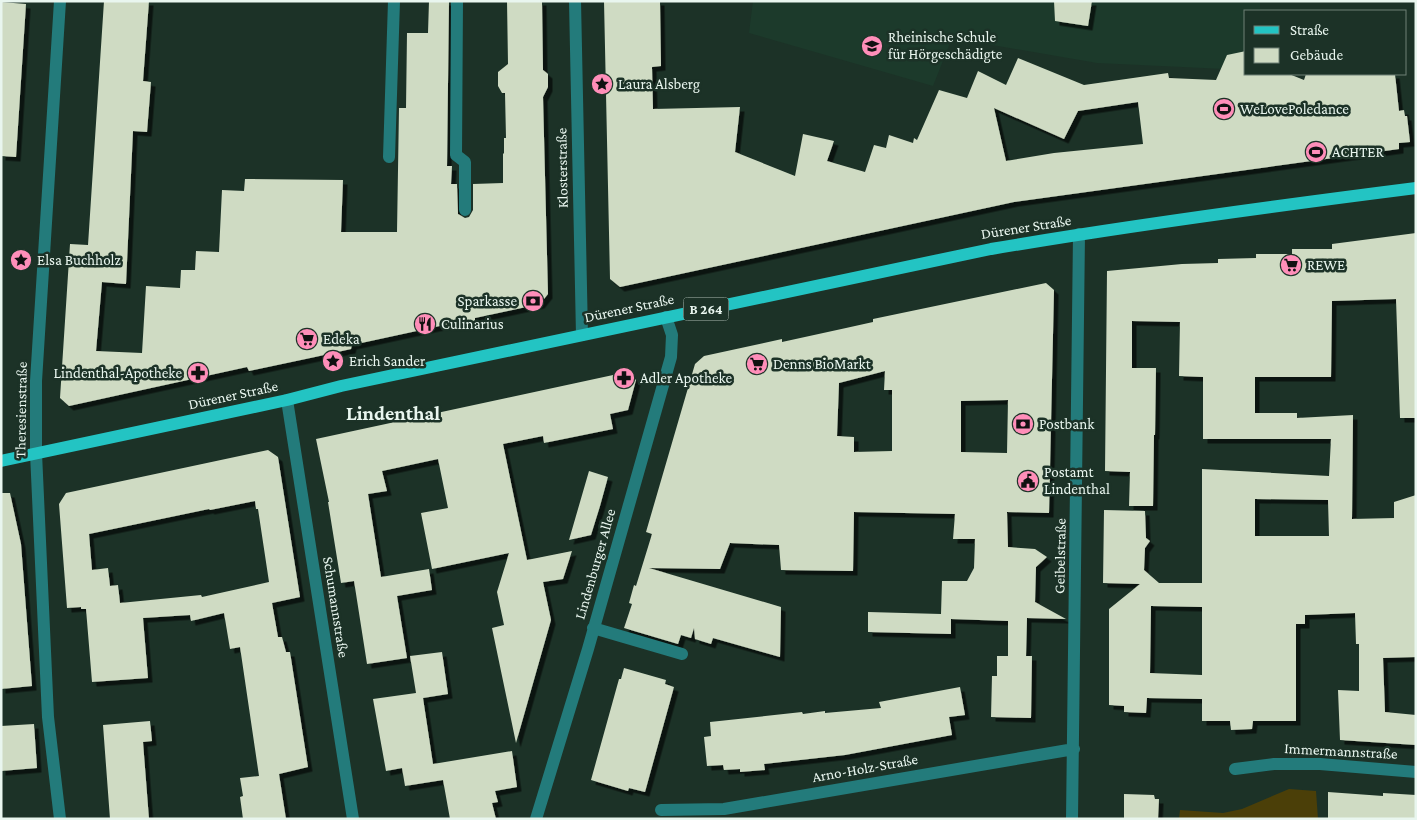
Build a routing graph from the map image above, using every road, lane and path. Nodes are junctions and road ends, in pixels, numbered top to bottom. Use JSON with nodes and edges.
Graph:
{"nodes":[{"id":1,"x":60,"y":1,"type":"edge"},
{"id":2,"x":394,"y":1,"type":"edge"},
{"id":3,"x":457,"y":1,"type":"edge"},
{"id":4,"x":575,"y":1,"type":"edge"},
{"id":5,"x":389,"y":158,"type":"dead end"},
{"id":6,"x":1416,"y":188,"type":"edge"},
{"id":7,"x":465,"y":210,"type":"dead end"},
{"id":8,"x":1079,"y":234,"type":"junction"},
{"id":9,"x":666,"y":317,"type":"junction"},
{"id":10,"x":582,"y":334,"type":"junction"},
{"id":11,"x":287,"y":400,"type":"junction"},
{"id":12,"x":36,"y":453,"type":"junction"},
{"id":13,"x":1,"y":460,"type":"edge"},
{"id":14,"x":594,"y":628,"type":"junction"},
{"id":15,"x":682,"y":654,"type":"dead end"},
{"id":16,"x":1074,"y":749,"type":"junction"},
{"id":17,"x":1235,"y":769,"type":"dead end"},
{"id":18,"x":1416,"y":772,"type":"edge"},
{"id":19,"x":661,"y":810,"type":"dead end"},
{"id":20,"x":60,"y":819,"type":"edge"},
{"id":21,"x":352,"y":819,"type":"edge"},
{"id":22,"x":536,"y":819,"type":"edge"},
{"id":23,"x":1072,"y":819,"type":"edge"}],
"edges":[{"from":1,"to":12,"type":"street","name":"Theresienstraße"},
{"from":2,"to":5,"type":"street"},
{"from":3,"to":7,"type":"street"},
{"from":4,"to":10,"type":"street","name":"Klosterstraße"},
{"from":6,"to":8,"type":"main road","name":"Dürener Straße","number":"B 264"},
{"from":8,"to":9,"type":"main road","name":"Dürener Straße","number":"B 264"},
{"from":8,"to":16,"type":"street","name":"Geibelstraße"},
{"from":9,"to":10,"type":"main road","name":"Dürener Straße","number":"B 264"},
{"from":9,"to":14,"type":"street","name":"Lindenburger Allee"},
{"from":10,"to":11,"type":"main road","name":"Dürener Straße","number":"B 264"},
{"from":11,"to":12,"type":"main road","name":"Dürener Straße","number":"B 264"},
{"from":11,"to":21,"type":"street","name":"Schumannstraße"},
{"from":12,"to":13,"type":"main road","name":"Dürener Straße","number":"B 264"},
{"from":12,"to":20,"type":"street","name":"Theresienstraße"},
{"from":14,"to":15,"type":"street"},
{"from":14,"to":22,"type":"street","name":"Lindenburger Allee"},
{"from":16,"to":19,"type":"street","name":"Arno-Holz-Straße"},
{"from":16,"to":23,"type":"street","name":"Geibelstraße"},
{"from":17,"to":18,"type":"street","name":"Immermannstraße"}]}
